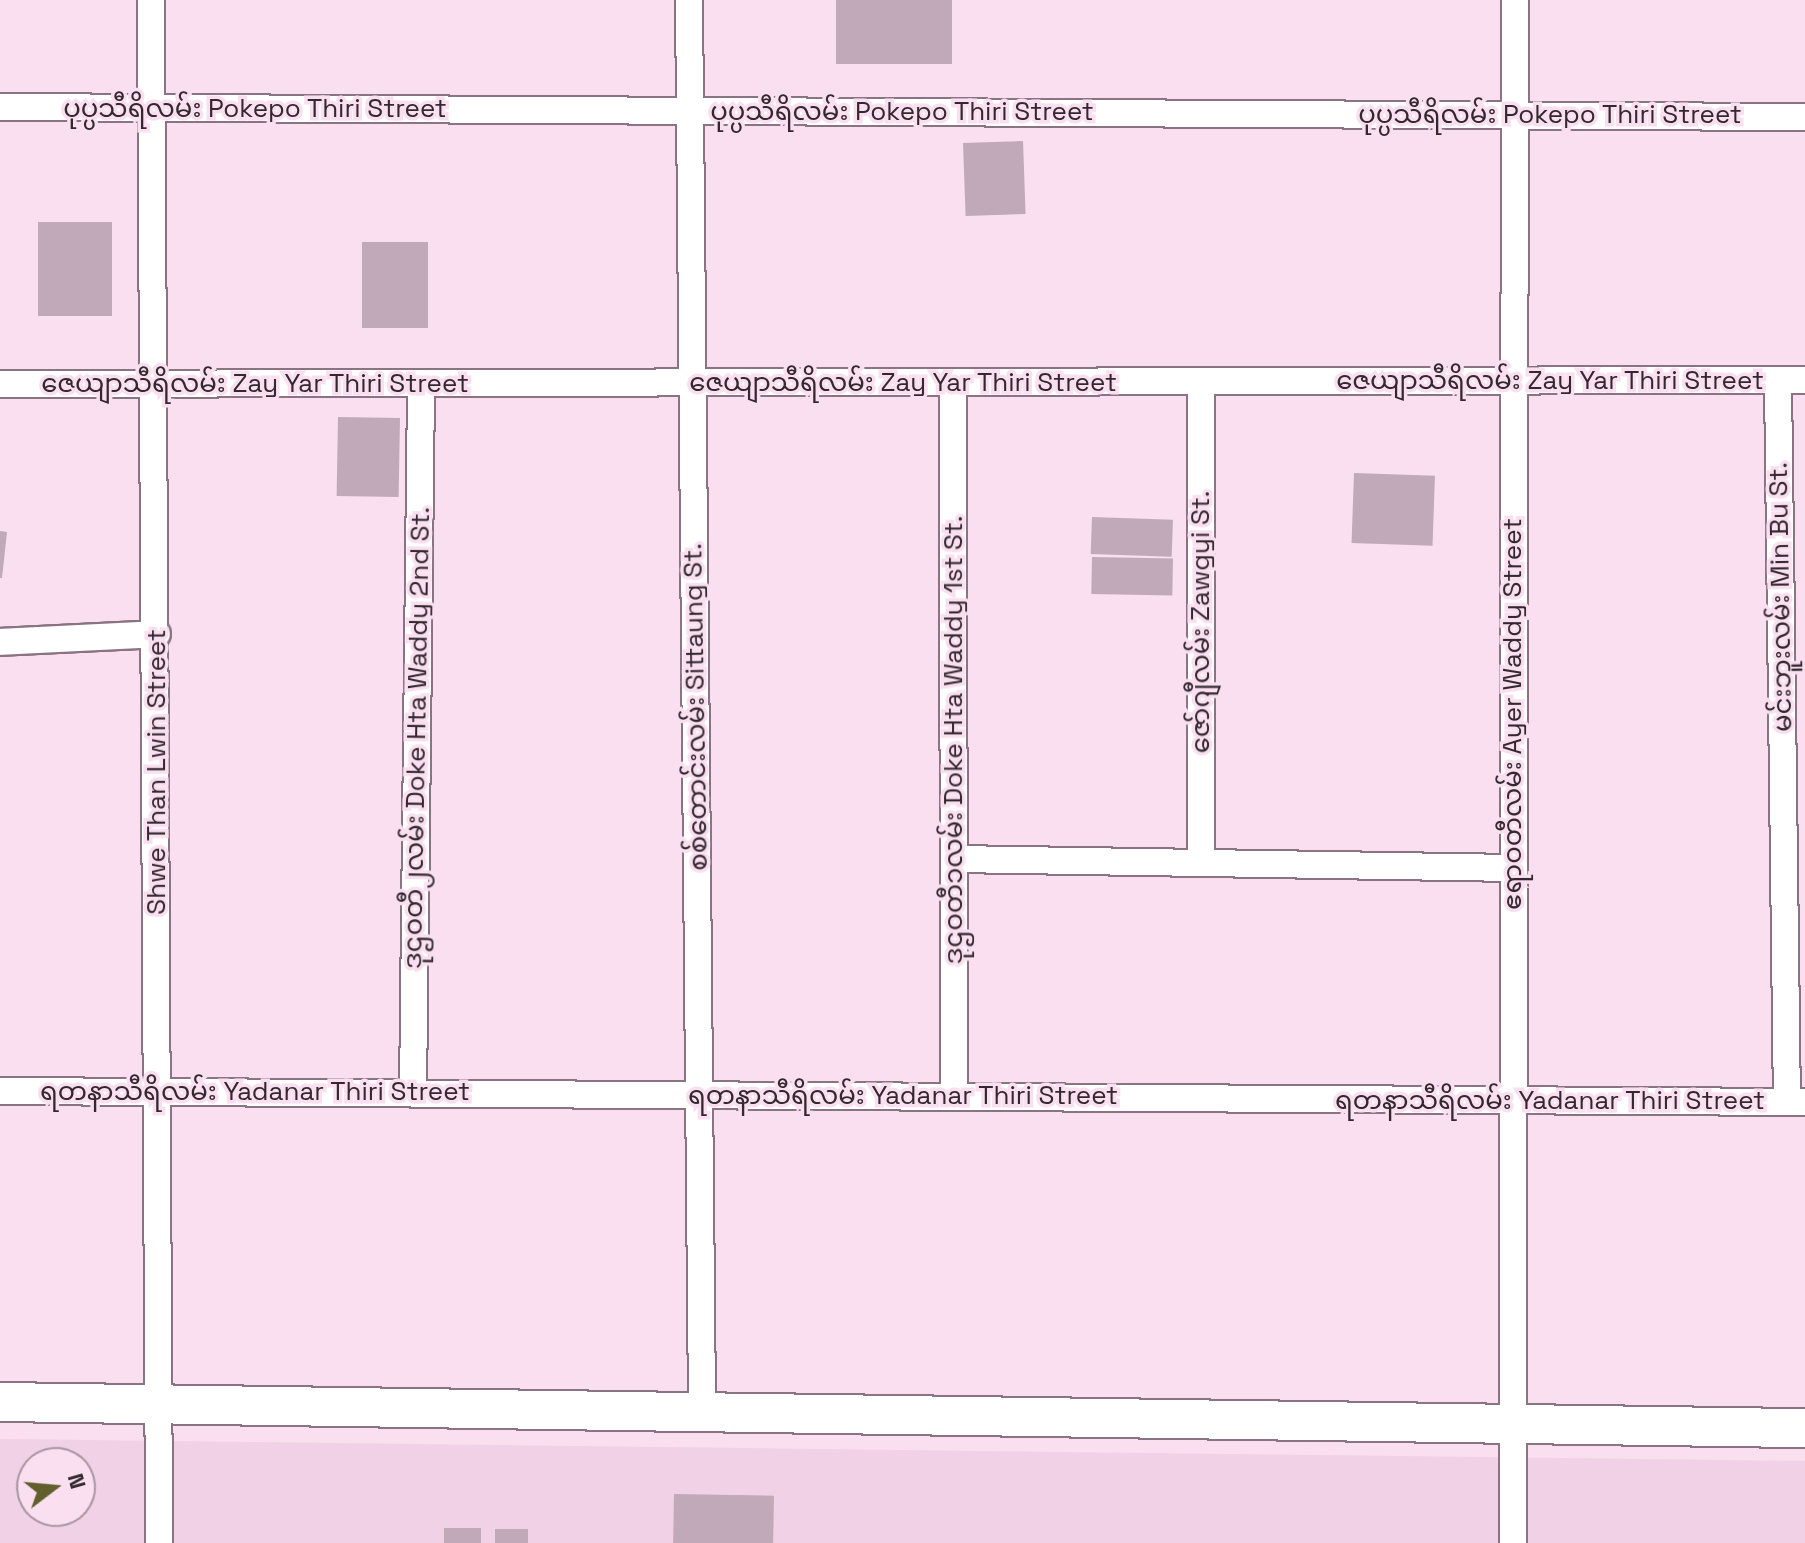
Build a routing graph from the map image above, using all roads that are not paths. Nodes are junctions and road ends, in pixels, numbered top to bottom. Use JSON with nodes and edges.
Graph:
{"nodes":[{"id":1,"x":151,"y":0,"type":"edge"},
{"id":2,"x":689,"y":0,"type":"edge"},
{"id":3,"x":1515,"y":0,"type":"edge"},
{"id":4,"x":0,"y":107,"type":"edge"},
{"id":5,"x":151,"y":108,"type":"junction"},
{"id":6,"x":690,"y":111,"type":"junction"},
{"id":7,"x":1515,"y":115,"type":"junction"},
{"id":8,"x":1805,"y":117,"type":"edge"},
{"id":9,"x":1778,"y":380,"type":"junction"},
{"id":10,"x":1805,"y":380,"type":"edge"},
{"id":11,"x":1514,"y":381,"type":"junction"},
{"id":12,"x":1201,"y":382,"type":"junction"},
{"id":13,"x":421,"y":383,"type":"junction"},
{"id":14,"x":692,"y":383,"type":"junction"},
{"id":15,"x":953,"y":383,"type":"junction"},
{"id":16,"x":0,"y":384,"type":"edge"},
{"id":17,"x":153,"y":384,"type":"junction"},
{"id":18,"x":157,"y":634,"type":"junction"},
{"id":19,"x":1793,"y":639,"type":"edge"},
{"id":20,"x":0,"y":642,"type":"edge"},
{"id":21,"x":954,"y":859,"type":"junction"},
{"id":22,"x":1201,"y":863,"type":"junction"},
{"id":23,"x":1513,"y":868,"type":"junction"},
{"id":24,"x":0,"y":1091,"type":"edge"},
{"id":25,"x":160,"y":1092,"type":"junction"},
{"id":26,"x":413,"y":1093,"type":"junction"},
{"id":27,"x":700,"y":1095,"type":"junction"},
{"id":28,"x":954,"y":1097,"type":"junction"},
{"id":29,"x":1513,"y":1100,"type":"junction"},
{"id":30,"x":1796,"y":1102,"type":"edge"},
{"id":31,"x":0,"y":1402,"type":"edge"},
{"id":32,"x":162,"y":1406,"type":"junction"},
{"id":33,"x":702,"y":1415,"type":"junction"},
{"id":34,"x":1512,"y":1427,"type":"junction"},
{"id":35,"x":1805,"y":1428,"type":"edge"},
{"id":36,"x":159,"y":1543,"type":"edge"},
{"id":37,"x":1513,"y":1543,"type":"edge"}],
"edges":[{"from":1,"to":5,"type":"street","name":"Shwe Than Lwin Street"},
{"from":2,"to":6,"type":"street","name":"စစ်တောင်းလမ်း Sittaung St."},
{"from":3,"to":7,"type":"street","name":"ဧရာဝတီလမ်း Ayer Waddy Street"},
{"from":4,"to":5,"type":"street","name":"ပုပ္ပသီရိလမ်း Pokepo Thiri Street"},
{"from":5,"to":6,"type":"street","name":"ပုပ္ပသီရိလမ်း Pokepo Thiri Street"},
{"from":5,"to":17,"type":"street","name":"Shwe Than Lwin Street"},
{"from":6,"to":7,"type":"street","name":"ပုပ္ပသီရိလမ်း Pokepo Thiri Street"},
{"from":6,"to":14,"type":"street","name":"စစ်တောင်းလမ်း Sittaung St."},
{"from":7,"to":8,"type":"street","name":"ပုပ္ပသီရိလမ်း Pokepo Thiri Street"},
{"from":7,"to":11,"type":"street","name":"ဧရာဝတီလမ်း Ayer Waddy Street"},
{"from":9,"to":10,"type":"street","name":"ဇေယျာသီရိလမ်း Zay Yar Thiri Street"},
{"from":9,"to":11,"type":"street","name":"ဇေယျာသီရိလမ်း Zay Yar Thiri Street"},
{"from":9,"to":19,"type":"street","name":"မင်းဘူးလမ်း Min Bu St."},
{"from":11,"to":12,"type":"street","name":"ဇေယျာသီရိလမ်း Zay Yar Thiri Street"},
{"from":11,"to":23,"type":"street","name":"ဧရာဝတီလမ်း Ayer Waddy Street"},
{"from":12,"to":15,"type":"street","name":"ဇေယျာသီရိလမ်း Zay Yar Thiri Street"},
{"from":12,"to":22,"type":"street","name":"ဇော်ဂျီလမ်း Zawgyi St."},
{"from":13,"to":14,"type":"street","name":"ဇေယျာသီရိလမ်း Zay Yar Thiri Street"},
{"from":13,"to":17,"type":"street","name":"ဇေယျာသီရိလမ်း Zay Yar Thiri Street"},
{"from":13,"to":26,"type":"street","name":"ဒုဌဝတီ၂လမ်း Doke Hta Waddy 2nd St."},
{"from":14,"to":15,"type":"street","name":"ဇေယျာသီရိလမ်း Zay Yar Thiri Street"},
{"from":14,"to":27,"type":"street","name":"စစ်တောင်းလမ်း Sittaung St."},
{"from":15,"to":21,"type":"street","name":"ဒုဌဝတီ၁လမ်း Doke Hta Waddy 1st St."},
{"from":16,"to":17,"type":"street","name":"ဇေယျာသီရိလမ်း Zay Yar Thiri Street"},
{"from":17,"to":18,"type":"street","name":"Shwe Than Lwin Street"},
{"from":18,"to":20,"type":"street"},
{"from":18,"to":25,"type":"street","name":"Shwe Than Lwin Street"},
{"from":19,"to":30,"type":"street","name":"မင်းဘူးလမ်း Min Bu St."},
{"from":21,"to":22,"type":"street"},
{"from":21,"to":28,"type":"street","name":"ဒုဌဝတီ၁လမ်း Doke Hta Waddy 1st St."},
{"from":22,"to":23,"type":"street"},
{"from":23,"to":29,"type":"street","name":"ဧရာဝတီလမ်း Ayer Waddy Street"},
{"from":24,"to":25,"type":"street","name":"ရတနာသီရိလမ်း Yadanar Thiri Street"},
{"from":25,"to":26,"type":"street","name":"ရတနာသီရိလမ်း Yadanar Thiri Street"},
{"from":25,"to":32,"type":"street","name":"Shwe Than Lwin Street"},
{"from":26,"to":27,"type":"street","name":"ရတနာသီရိလမ်း Yadanar Thiri Street"},
{"from":27,"to":28,"type":"street","name":"ရတနာသီရိလမ်း Yadanar Thiri Street"},
{"from":27,"to":33,"type":"street","name":"စစ်တောင်းလမ်း Sittaung St."},
{"from":28,"to":29,"type":"street","name":"ရတနာသီရိလမ်း Yadanar Thiri Street"},
{"from":29,"to":30,"type":"street","name":"ရတနာသီရိလမ်း Yadanar Thiri Street"},
{"from":29,"to":34,"type":"street","name":"ဧရာဝတီလမ်း Ayer Waddy Street"},
{"from":31,"to":32,"type":"street"},
{"from":32,"to":33,"type":"street"},
{"from":32,"to":36,"type":"street","name":"Shwe Than Lwin Street"},
{"from":33,"to":34,"type":"street"},
{"from":34,"to":35,"type":"street"},
{"from":34,"to":37,"type":"street","name":"ဧရာဝတီလမ်း Ayer Waddy Street"}]}
